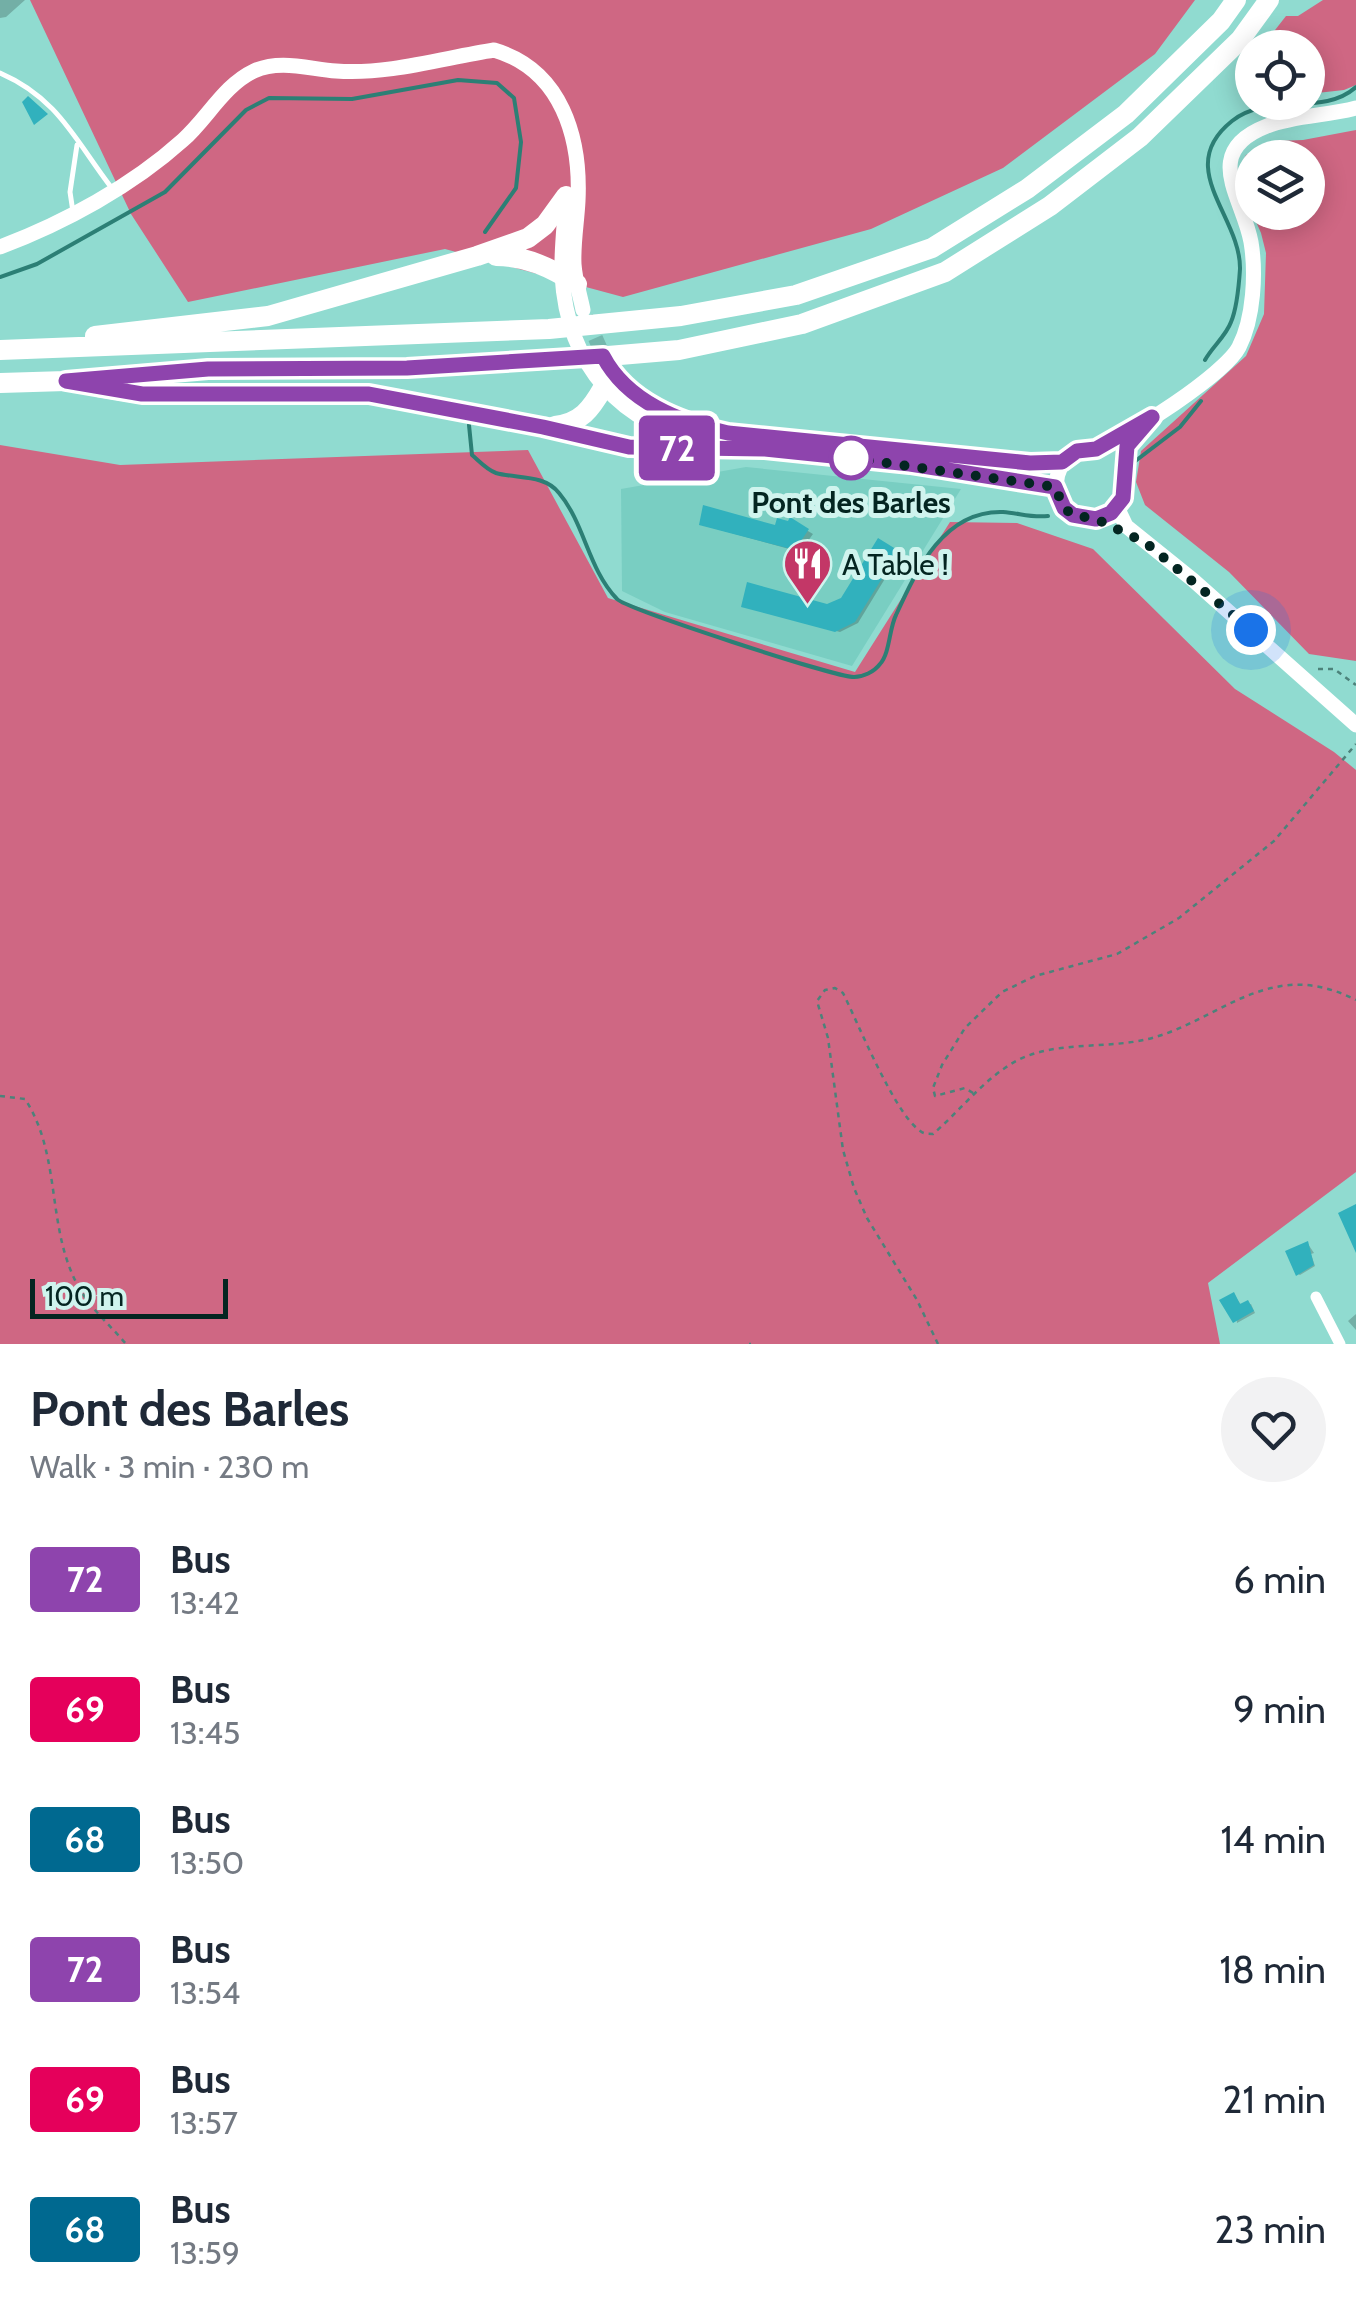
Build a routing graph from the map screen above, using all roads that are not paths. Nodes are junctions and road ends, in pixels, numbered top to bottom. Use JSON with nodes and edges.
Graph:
{"nodes":[{"id":1,"x":1236,"y":0,"type":"edge"},
{"id":2,"x":1268,"y":0,"type":"edge"},
{"id":3,"x":0,"y":72,"type":"edge"},
{"id":4,"x":1356,"y":108,"type":"edge"},
{"id":5,"x":78,"y":142,"type":"junction"},
{"id":6,"x":576,"y":157,"type":"junction"},
{"id":7,"x":113,"y":190,"type":"junction"},
{"id":8,"x":566,"y":196,"type":"junction"},
{"id":9,"x":74,"y":213,"type":"junction"},
{"id":10,"x":0,"y":247,"type":"edge"},
{"id":11,"x":477,"y":256,"type":"junction"},
{"id":12,"x":570,"y":280,"type":"junction"},
{"id":13,"x":583,"y":314,"type":"junction"},
{"id":14,"x":71,"y":348,"type":"junction"},
{"id":15,"x":0,"y":350,"type":"edge"},
{"id":16,"x":604,"y":373,"type":"junction"},
{"id":17,"x":66,"y":381,"type":"junction"},
{"id":18,"x":0,"y":383,"type":"edge"},
{"id":19,"x":1152,"y":417,"type":"junction"},
{"id":20,"x":543,"y":427,"type":"junction"},
{"id":21,"x":765,"y":449,"type":"junction"},
{"id":22,"x":1096,"y":449,"type":"junction"},
{"id":23,"x":920,"y":450,"type":"junction"},
{"id":24,"x":1062,"y":462,"type":"junction"},
{"id":25,"x":910,"y":464,"type":"junction"},
{"id":26,"x":1124,"y":476,"type":"junction"},
{"id":27,"x":1055,"y":487,"type":"junction"},
{"id":28,"x":1117,"y":507,"type":"junction"},
{"id":29,"x":1096,"y":519,"type":"junction"},
{"id":30,"x":1146,"y":543,"type":"junction"},
{"id":31,"x":1356,"y":725,"type":"edge"},
{"id":32,"x":1316,"y":1297,"type":"dead end"},
{"id":33,"x":1340,"y":1344,"type":"edge"}],
"edges":[{"from":1,"to":13,"type":"highway"},
{"from":2,"to":16,"type":"highway"},
{"from":3,"to":5,"type":"lane"},
{"from":4,"to":19,"type":"main road"},
{"from":5,"to":7,"type":"lane"},
{"from":5,"to":9,"type":"lane"},
{"from":6,"to":7,"type":"main road"},
{"from":6,"to":8,"type":"main road"},
{"from":6,"to":12,"type":"main road"},
{"from":7,"to":9,"type":"main road"},
{"from":8,"to":11,"type":"highway"},
{"from":8,"to":12,"type":"main road"},
{"from":9,"to":10,"type":"main road"},
{"from":11,"to":12,"type":"highway"},
{"from":11,"to":14,"type":"highway"},
{"from":12,"to":13,"type":"main road"},
{"from":13,"to":14,"type":"highway"},
{"from":13,"to":16,"type":"main road"},
{"from":14,"to":15,"type":"highway"},
{"from":16,"to":17,"type":"highway"},
{"from":16,"to":20,"type":"highway"},
{"from":16,"to":21,"type":"main road"},
{"from":16,"to":23,"type":"main road"},
{"from":17,"to":18,"type":"highway"},
{"from":17,"to":20,"type":"highway"},
{"from":19,"to":22,"type":"main road"},
{"from":19,"to":26,"type":"main road"},
{"from":20,"to":21,"type":"highway"},
{"from":21,"to":25,"type":"main road"},
{"from":22,"to":24,"type":"main road"},
{"from":22,"to":26,"type":"main road"},
{"from":23,"to":24,"type":"main road"},
{"from":23,"to":25,"type":"lane"},
{"from":24,"to":27,"type":"main road"},
{"from":25,"to":27,"type":"main road"},
{"from":26,"to":28,"type":"main road"},
{"from":27,"to":29,"type":"main road"},
{"from":28,"to":29,"type":"main road"},
{"from":28,"to":30,"type":"main road"},
{"from":29,"to":30,"type":"main road"},
{"from":30,"to":31,"type":"main road"},
{"from":32,"to":33,"type":"street"}]}
